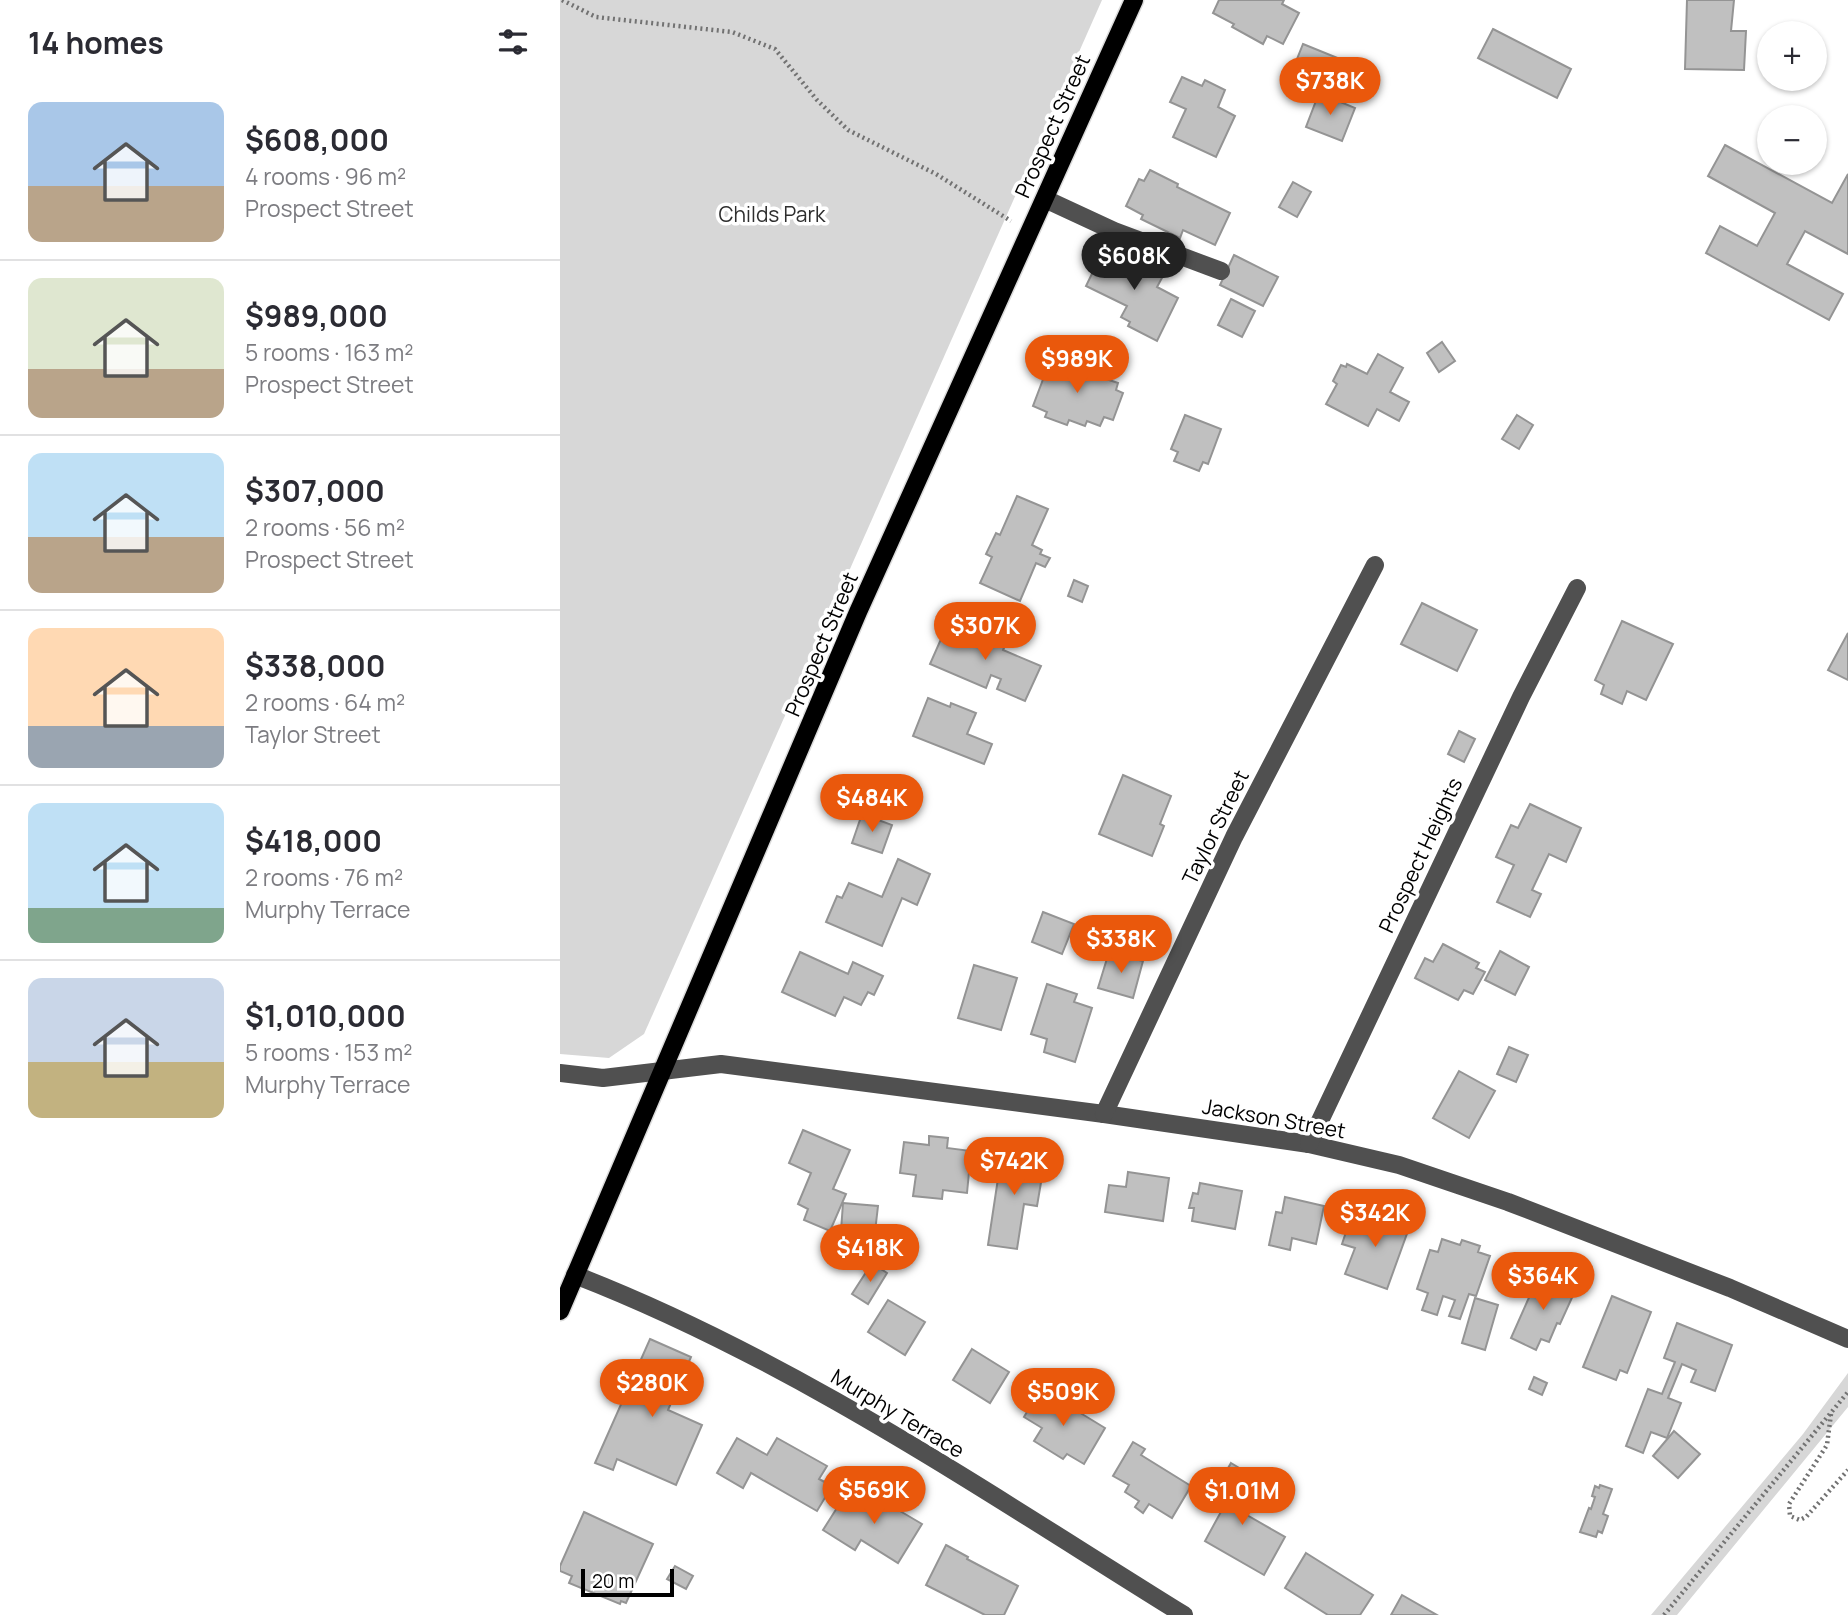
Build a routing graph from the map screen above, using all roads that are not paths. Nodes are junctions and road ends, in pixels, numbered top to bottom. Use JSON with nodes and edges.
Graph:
{"nodes":[{"id":1,"x":1134,"y":0,"type":"edge"},
{"id":2,"x":1045,"y":200,"type":"junction"},
{"id":3,"x":1221,"y":271,"type":"dead end"},
{"id":4,"x":1376,"y":565,"type":"dead end"},
{"id":5,"x":1577,"y":588,"type":"dead end"},
{"id":6,"x":664,"y":1070,"type":"junction"},
{"id":7,"x":560,"y":1073,"type":"edge"},
{"id":8,"x":1104,"y":1114,"type":"junction"},
{"id":9,"x":1309,"y":1144,"type":"junction"},
{"id":10,"x":575,"y":1275,"type":"junction"},
{"id":11,"x":560,"y":1311,"type":"edge"},
{"id":12,"x":1848,"y":1339,"type":"edge"},
{"id":13,"x":1184,"y":1615,"type":"edge"}],
"edges":[{"from":1,"to":2,"type":"main road","name":"Prospect Street"},
{"from":2,"to":3,"type":"street"},
{"from":2,"to":6,"type":"main road","name":"Prospect Street"},
{"from":4,"to":8,"type":"street","name":"Taylor Street"},
{"from":5,"to":9,"type":"street","name":"Prospect Heights"},
{"from":6,"to":7,"type":"street","name":"Jackson Street"},
{"from":6,"to":8,"type":"street","name":"Jackson Street"},
{"from":6,"to":10,"type":"main road","name":"Prospect Street"},
{"from":8,"to":9,"type":"street","name":"Jackson Street"},
{"from":9,"to":12,"type":"street","name":"Jackson Street"},
{"from":10,"to":11,"type":"main road","name":"Prospect Street"},
{"from":10,"to":13,"type":"street","name":"Murphy Terrace"}]}
